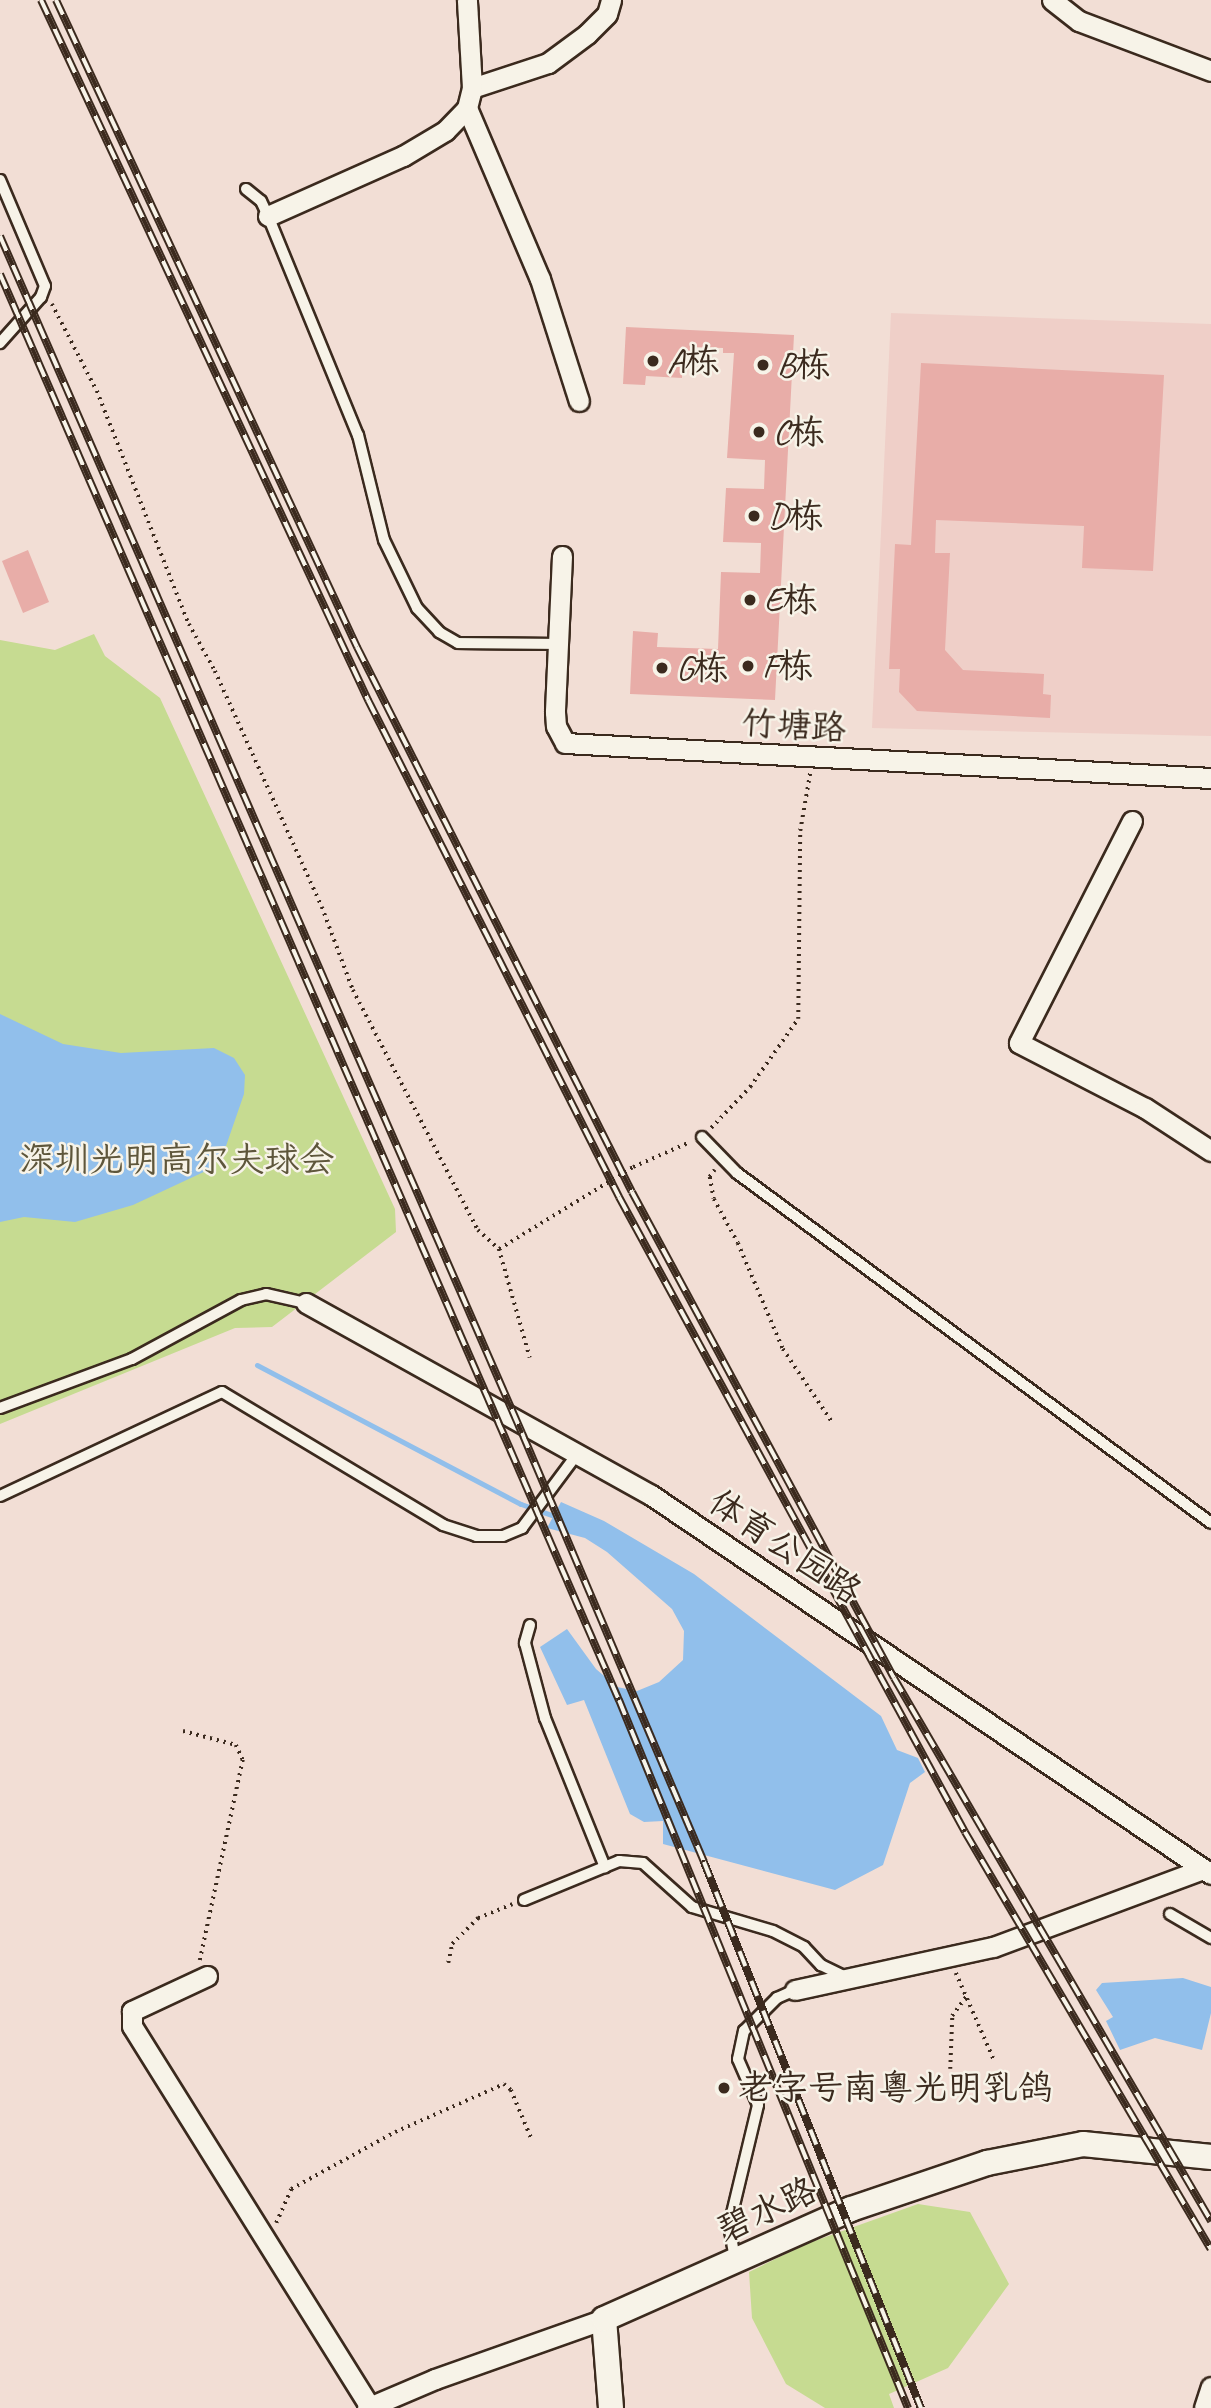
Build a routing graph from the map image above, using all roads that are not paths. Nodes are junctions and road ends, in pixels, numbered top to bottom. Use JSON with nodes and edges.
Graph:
{"nodes":[{"id":1,"x":467,"y":0,"type":"edge"},
{"id":2,"x":611,"y":0,"type":"edge"},
{"id":3,"x":1052,"y":0,"type":"edge"},
{"id":4,"x":1211,"y":71,"type":"edge"},
{"id":5,"x":472,"y":88,"type":"junction"},
{"id":6,"x":467,"y":108,"type":"junction"},
{"id":7,"x":0,"y":180,"type":"edge"},
{"id":8,"x":246,"y":189,"type":"dead end"},
{"id":9,"x":268,"y":216,"type":"junction"},
{"id":10,"x":0,"y":343,"type":"edge"},
{"id":11,"x":579,"y":401,"type":"dead end"},
{"id":12,"x":562,"y":556,"type":"dead end"},
{"id":13,"x":558,"y":644,"type":"junction"},
{"id":14,"x":1211,"y":778,"type":"edge"},
{"id":15,"x":1132,"y":821,"type":"dead end"},
{"id":16,"x":702,"y":1137,"type":"road end"},
{"id":17,"x":1211,"y":1151,"type":"edge"},
{"id":18,"x":306,"y":1303,"type":"joint"},
{"id":19,"x":0,"y":1408,"type":"edge"},
{"id":20,"x":578,"y":1452,"type":"junction"},
{"id":21,"x":0,"y":1496,"type":"edge"},
{"id":22,"x":1211,"y":1523,"type":"edge"},
{"id":23,"x":530,"y":1625,"type":"dead end"},
{"id":24,"x":605,"y":1867,"type":"junction"},
{"id":25,"x":1207,"y":1872,"type":"edge"},
{"id":26,"x":524,"y":1900,"type":"road end"},
{"id":27,"x":1170,"y":1913,"type":"dead end"},
{"id":28,"x":1211,"y":1938,"type":"edge"},
{"id":29,"x":847,"y":1977,"type":"junction"},
{"id":30,"x":201,"y":1979,"type":"road end"},
{"id":31,"x":795,"y":1990,"type":"joint"},
{"id":32,"x":1211,"y":2157,"type":"edge"},
{"id":33,"x":736,"y":2263,"type":"junction"},
{"id":34,"x":604,"y":2319,"type":"junction"},
{"id":35,"x":1211,"y":2387,"type":"edge"},
{"id":36,"x":399,"y":2401,"type":"edge"},
{"id":37,"x":368,"y":2407,"type":"edge"},
{"id":38,"x":611,"y":2408,"type":"edge"},
{"id":39,"x":1204,"y":2408,"type":"edge"}],
"edges":[{"from":1,"to":5,"type":"street"},
{"from":2,"to":5,"type":"street"},
{"from":3,"to":4,"type":"street"},
{"from":5,"to":6,"type":"street"},
{"from":6,"to":9,"type":"street"},
{"from":6,"to":11,"type":"street"},
{"from":7,"to":10,"type":"lane"},
{"from":8,"to":9,"type":"lane"},
{"from":9,"to":13,"type":"lane"},
{"from":12,"to":13,"type":"street","name":"竹塘路"},
{"from":13,"to":14,"type":"street","name":"竹塘路"},
{"from":15,"to":17,"type":"street"},
{"from":16,"to":22,"type":"lane"},
{"from":18,"to":19,"type":"lane"},
{"from":18,"to":20,"type":"street","name":"体育公园路"},
{"from":20,"to":21,"type":"lane"},
{"from":20,"to":25,"type":"street","name":"体育公园路"},
{"from":23,"to":24,"type":"lane"},
{"from":24,"to":26,"type":"lane"},
{"from":24,"to":29,"type":"lane"},
{"from":25,"to":29,"type":"street"},
{"from":27,"to":28,"type":"lane"},
{"from":29,"to":31,"type":"street"},
{"from":30,"to":37,"type":"street"},
{"from":31,"to":33,"type":"lane"},
{"from":32,"to":33,"type":"street","name":"碧水路"},
{"from":33,"to":34,"type":"street","name":"碧水路"},
{"from":34,"to":36,"type":"street","name":"碧水路"},
{"from":34,"to":38,"type":"street"},
{"from":35,"to":39,"type":"street"},
{"from":36,"to":37,"type":"street","name":"碧水路"}]}
